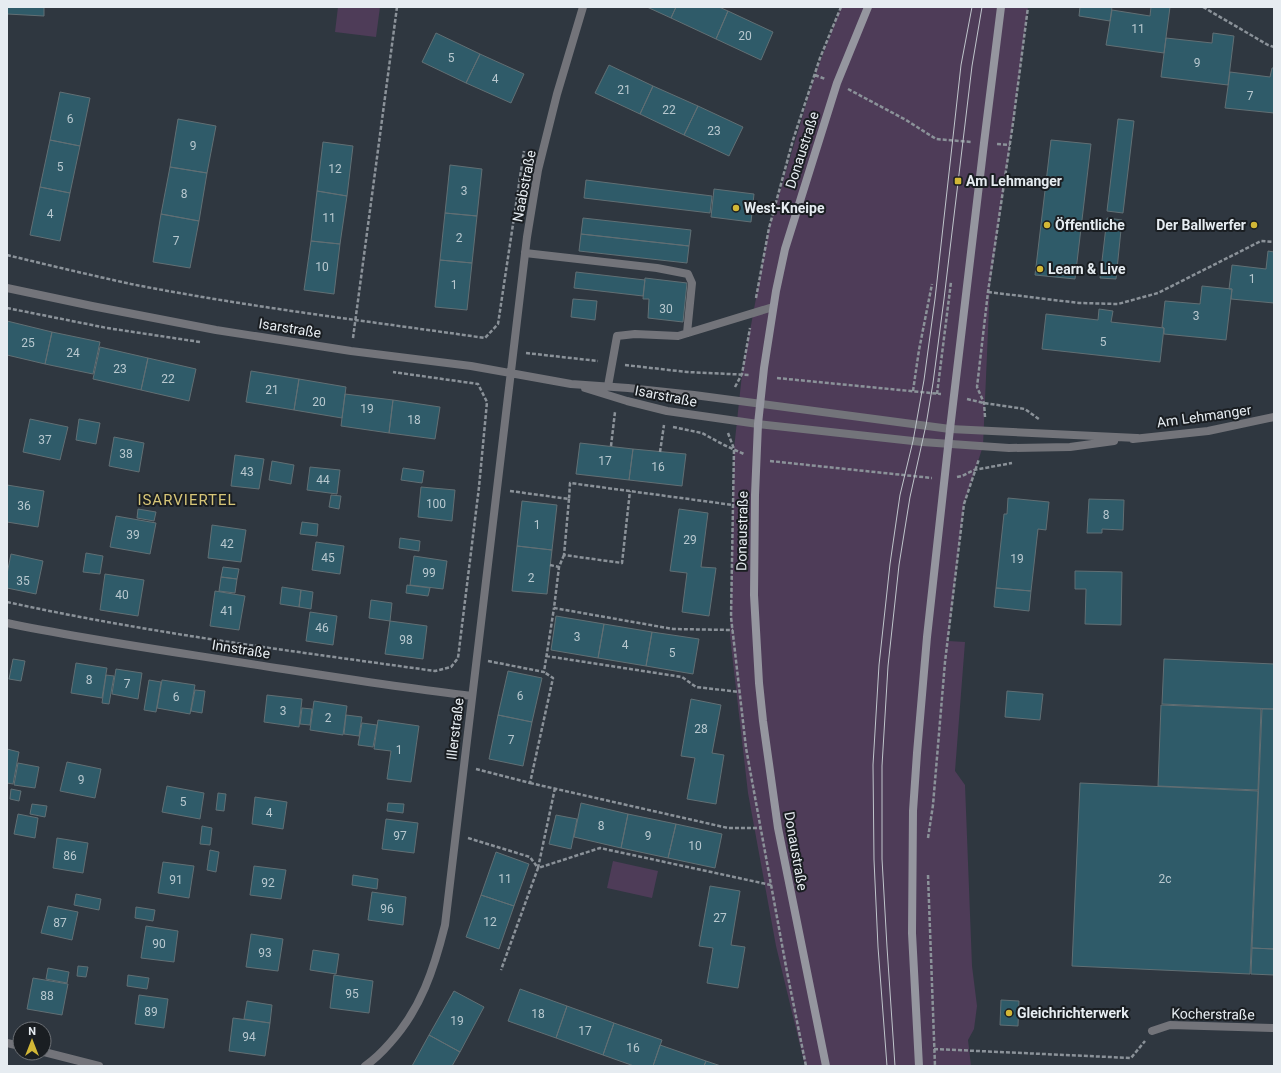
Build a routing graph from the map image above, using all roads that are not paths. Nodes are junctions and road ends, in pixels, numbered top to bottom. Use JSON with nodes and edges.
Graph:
{"nodes":[{"id":1,"x":583,"y":7,"type":"edge"},
{"id":2,"x":868,"y":7,"type":"edge"},
{"id":3,"x":1002,"y":7,"type":"edge"},
{"id":4,"x":526,"y":254,"type":"junction"},
{"id":5,"x":7,"y":288,"type":"edge"},
{"id":6,"x":773,"y":307,"type":"junction"},
{"id":7,"x":687,"y":333,"type":"junction"},
{"id":8,"x":511,"y":374,"type":"junction"},
{"id":9,"x":571,"y":384,"type":"junction"},
{"id":10,"x":608,"y":386,"type":"junction"},
{"id":11,"x":760,"y":404,"type":"junction"},
{"id":12,"x":1274,"y":418,"type":"edge"},
{"id":13,"x":758,"y":424,"type":"junction"},
{"id":14,"x":950,"y":429,"type":"junction"},
{"id":15,"x":1137,"y":438,"type":"junction"},
{"id":16,"x":949,"y":444,"type":"junction"},
{"id":17,"x":7,"y":623,"type":"edge"},
{"id":18,"x":472,"y":696,"type":"junction"},
{"id":19,"x":1274,"y":1028,"type":"edge"},
{"id":20,"x":1152,"y":1031,"type":"road end"},
{"id":21,"x":52,"y":1054,"type":"edge"},
{"id":22,"x":99,"y":1066,"type":"edge"},
{"id":23,"x":367,"y":1066,"type":"edge"},
{"id":24,"x":826,"y":1066,"type":"edge"},
{"id":25,"x":919,"y":1066,"type":"edge"}],
"edges":[{"from":1,"to":4,"type":"street","name":"Naabstraße"},
{"from":2,"to":6,"type":"main road","name":"Donaustraße"},
{"from":3,"to":14,"type":"main road"},
{"from":4,"to":7,"type":"street"},
{"from":4,"to":8,"type":"street","name":"Naabstraße"},
{"from":5,"to":8,"type":"street","name":"Isarstraße"},
{"from":6,"to":7,"type":"street"},
{"from":6,"to":11,"type":"main road","name":"Donaustraße"},
{"from":7,"to":10,"type":"street"},
{"from":8,"to":9,"type":"street","name":"Isarstraße"},
{"from":8,"to":18,"type":"street","name":"Illerstraße"},
{"from":9,"to":10,"type":"street","name":"Isarstraße"},
{"from":9,"to":13,"type":"street","name":"Isarstraße"},
{"from":10,"to":11,"type":"street","name":"Isarstraße"},
{"from":11,"to":13,"type":"main road","name":"Donaustraße"},
{"from":11,"to":14,"type":"street","name":"Isarstraße"},
{"from":12,"to":15,"type":"street","name":"Am Lehmanger"},
{"from":13,"to":16,"type":"street","name":"Isarstraße"},
{"from":13,"to":24,"type":"main road","name":"Donaustraße"},
{"from":14,"to":15,"type":"street","name":"Am Lehmanger"},
{"from":14,"to":16,"type":"main road"},
{"from":15,"to":16,"type":"street","name":"Am Lehmanger"},
{"from":16,"to":25,"type":"main road"},
{"from":17,"to":18,"type":"street","name":"Innstraße"},
{"from":18,"to":23,"type":"street","name":"Illerstraße"},
{"from":19,"to":20,"type":"street","name":"Kocherstraße"},
{"from":21,"to":22,"type":"street"}]}
